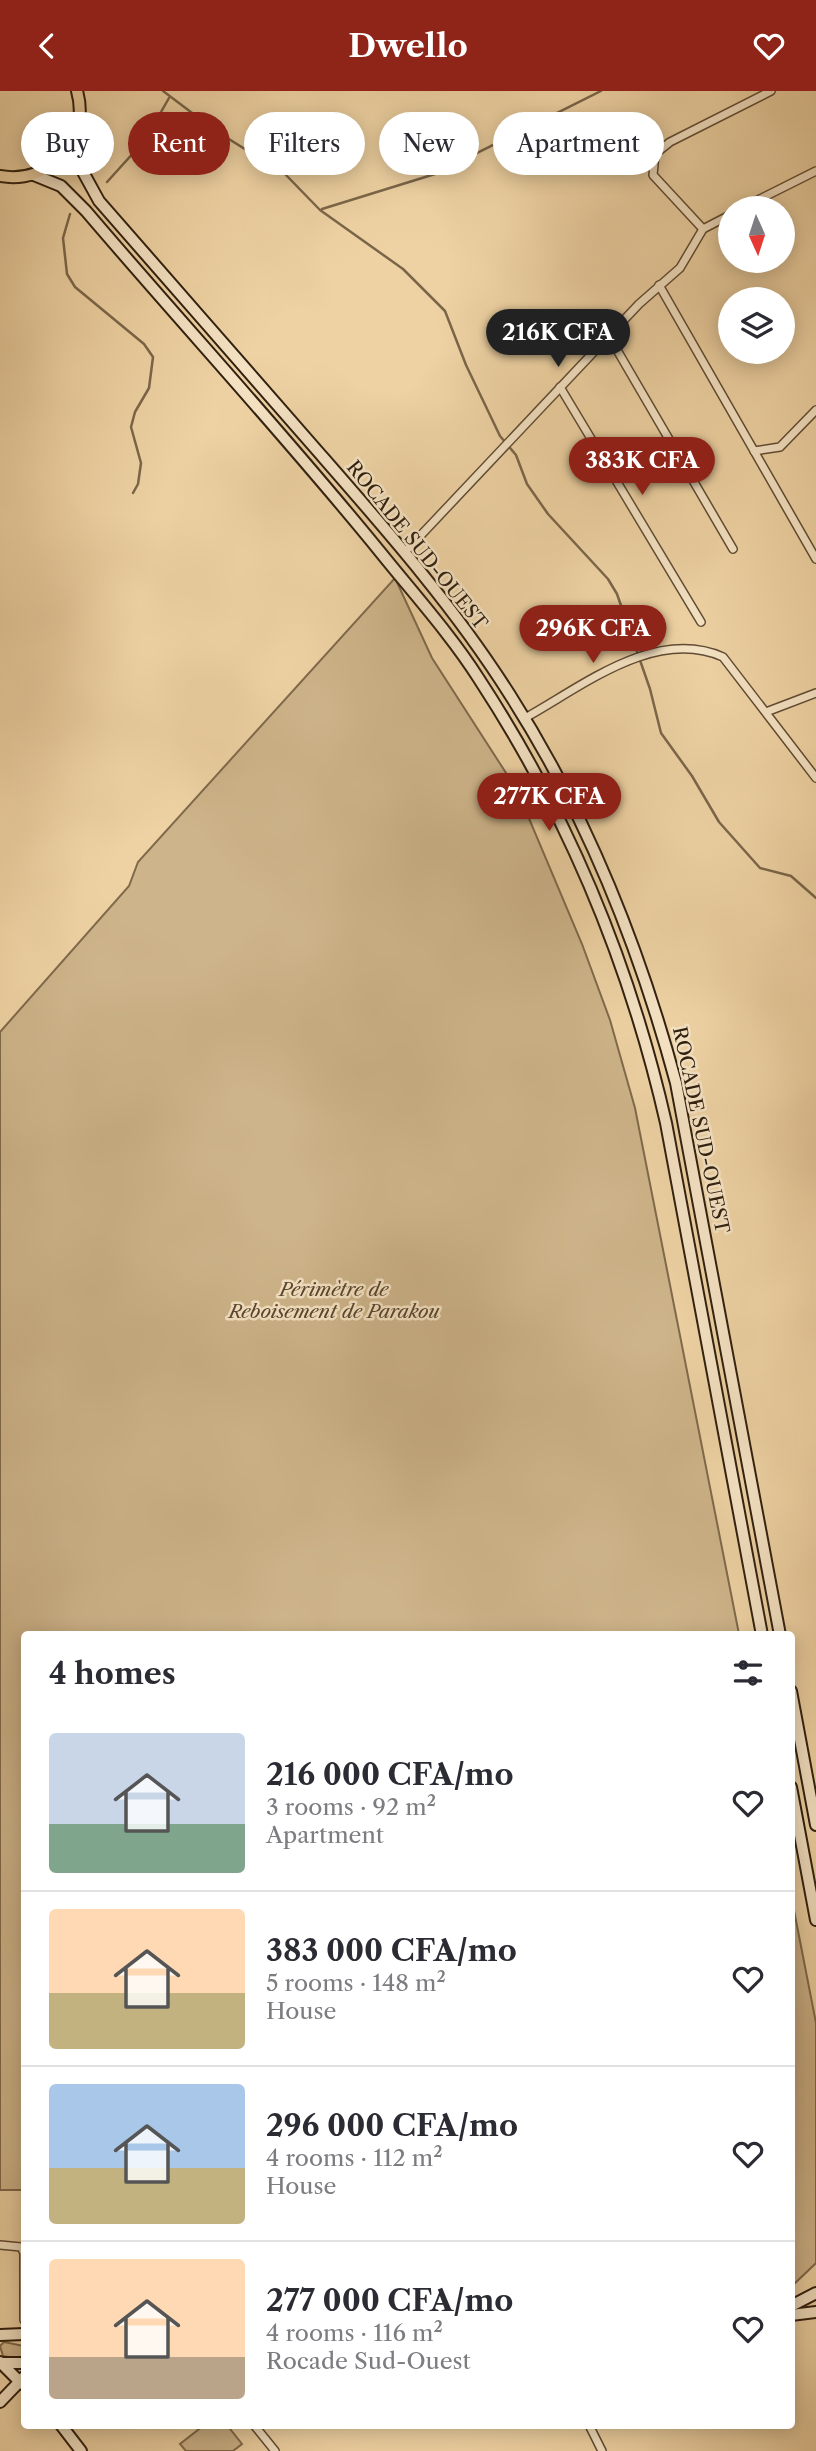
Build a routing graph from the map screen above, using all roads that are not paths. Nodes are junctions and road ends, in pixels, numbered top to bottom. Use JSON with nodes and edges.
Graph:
{"nodes":[{"id":1,"x":77,"y":91,"type":"edge"},
{"id":2,"x":771,"y":91,"type":"edge"},
{"id":3,"x":79,"y":112,"type":"edge"},
{"id":4,"x":816,"y":171,"type":"edge"},
{"id":5,"x":34,"y":175,"type":"joint"},
{"id":6,"x":84,"y":175,"type":"edge"},
{"id":7,"x":0,"y":176,"type":"edge"},
{"id":8,"x":766,"y":196,"type":"edge"},
{"id":9,"x":718,"y":221,"type":"edge"},
{"id":10,"x":703,"y":229,"type":"junction"},
{"id":11,"x":659,"y":285,"type":"junction"},
{"id":12,"x":610,"y":338,"type":"junction"},
{"id":13,"x":560,"y":387,"type":"junction"},
{"id":14,"x":816,"y":410,"type":"edge"},
{"id":15,"x":754,"y":451,"type":"junction"},
{"id":16,"x":733,"y":549,"type":"dead end"},
{"id":17,"x":405,"y":551,"type":"junction"},
{"id":18,"x":816,"y":559,"type":"edge"},
{"id":19,"x":701,"y":622,"type":"dead end"},
{"id":20,"x":816,"y":693,"type":"edge"},
{"id":21,"x":765,"y":712,"type":"junction"},
{"id":22,"x":525,"y":718,"type":"junction"},
{"id":23,"x":816,"y":778,"type":"edge"},
{"id":24,"x":761,"y":1631,"type":"edge"},
{"id":25,"x":779,"y":1631,"type":"edge"},
{"id":26,"x":795,"y":1712,"type":"edge"},
{"id":27,"x":795,"y":1808,"type":"edge"},
{"id":28,"x":816,"y":1825,"type":"edge"},
{"id":29,"x":816,"y":1920,"type":"edge"},
{"id":30,"x":0,"y":2245,"type":"edge"},
{"id":31,"x":21,"y":2246,"type":"edge"},
{"id":32,"x":816,"y":2293,"type":"edge"},
{"id":33,"x":795,"y":2305,"type":"edge"},
{"id":34,"x":816,"y":2312,"type":"edge"},
{"id":35,"x":795,"y":2315,"type":"edge"},
{"id":36,"x":21,"y":2334,"type":"edge"},
{"id":37,"x":2,"y":2336,"type":"edge"},
{"id":38,"x":0,"y":2363,"type":"edge"},
{"id":39,"x":21,"y":2363,"type":"edge"},
{"id":40,"x":21,"y":2379,"type":"edge"},
{"id":41,"x":21,"y":2383,"type":"edge"},
{"id":42,"x":0,"y":2402,"type":"edge"},
{"id":43,"x":64,"y":2429,"type":"edge"},
{"id":44,"x":257,"y":2429,"type":"edge"},
{"id":45,"x":591,"y":2429,"type":"edge"},
{"id":46,"x":600,"y":2450,"type":"edge"},
{"id":47,"x":80,"y":2451,"type":"edge"},
{"id":48,"x":275,"y":2451,"type":"edge"}],
"edges":[{"from":1,"to":3,"type":"main road"},
{"from":2,"to":10,"type":"street"},
{"from":4,"to":8,"type":"street"},
{"from":5,"to":7,"type":"main road"},
{"from":5,"to":24,"type":"main road","name":"ROCADE SUD-OUEST"},
{"from":6,"to":17,"type":"main road","name":"ROCADE SUD-OUEST"},
{"from":9,"to":10,"type":"street"},
{"from":10,"to":11,"type":"street"},
{"from":11,"to":12,"type":"street"},
{"from":11,"to":15,"type":"street"},
{"from":12,"to":13,"type":"street"},
{"from":12,"to":16,"type":"street"},
{"from":13,"to":17,"type":"street"},
{"from":13,"to":19,"type":"street"},
{"from":14,"to":15,"type":"street"},
{"from":15,"to":18,"type":"street"},
{"from":17,"to":22,"type":"main road","name":"ROCADE SUD-OUEST"},
{"from":20,"to":21,"type":"street"},
{"from":21,"to":22,"type":"street"},
{"from":21,"to":23,"type":"street"},
{"from":22,"to":25,"type":"main road","name":"ROCADE SUD-OUEST"},
{"from":26,"to":28,"type":"main road"},
{"from":27,"to":29,"type":"main road"},
{"from":30,"to":31,"type":"street"},
{"from":32,"to":33,"type":"main road"},
{"from":34,"to":35,"type":"main road"},
{"from":36,"to":37,"type":"main road"},
{"from":38,"to":39,"type":"main road"},
{"from":38,"to":40,"type":"main road"},
{"from":41,"to":42,"type":"main road"},
{"from":43,"to":47,"type":"main road"},
{"from":44,"to":48,"type":"street"},
{"from":45,"to":46,"type":"street"}]}
